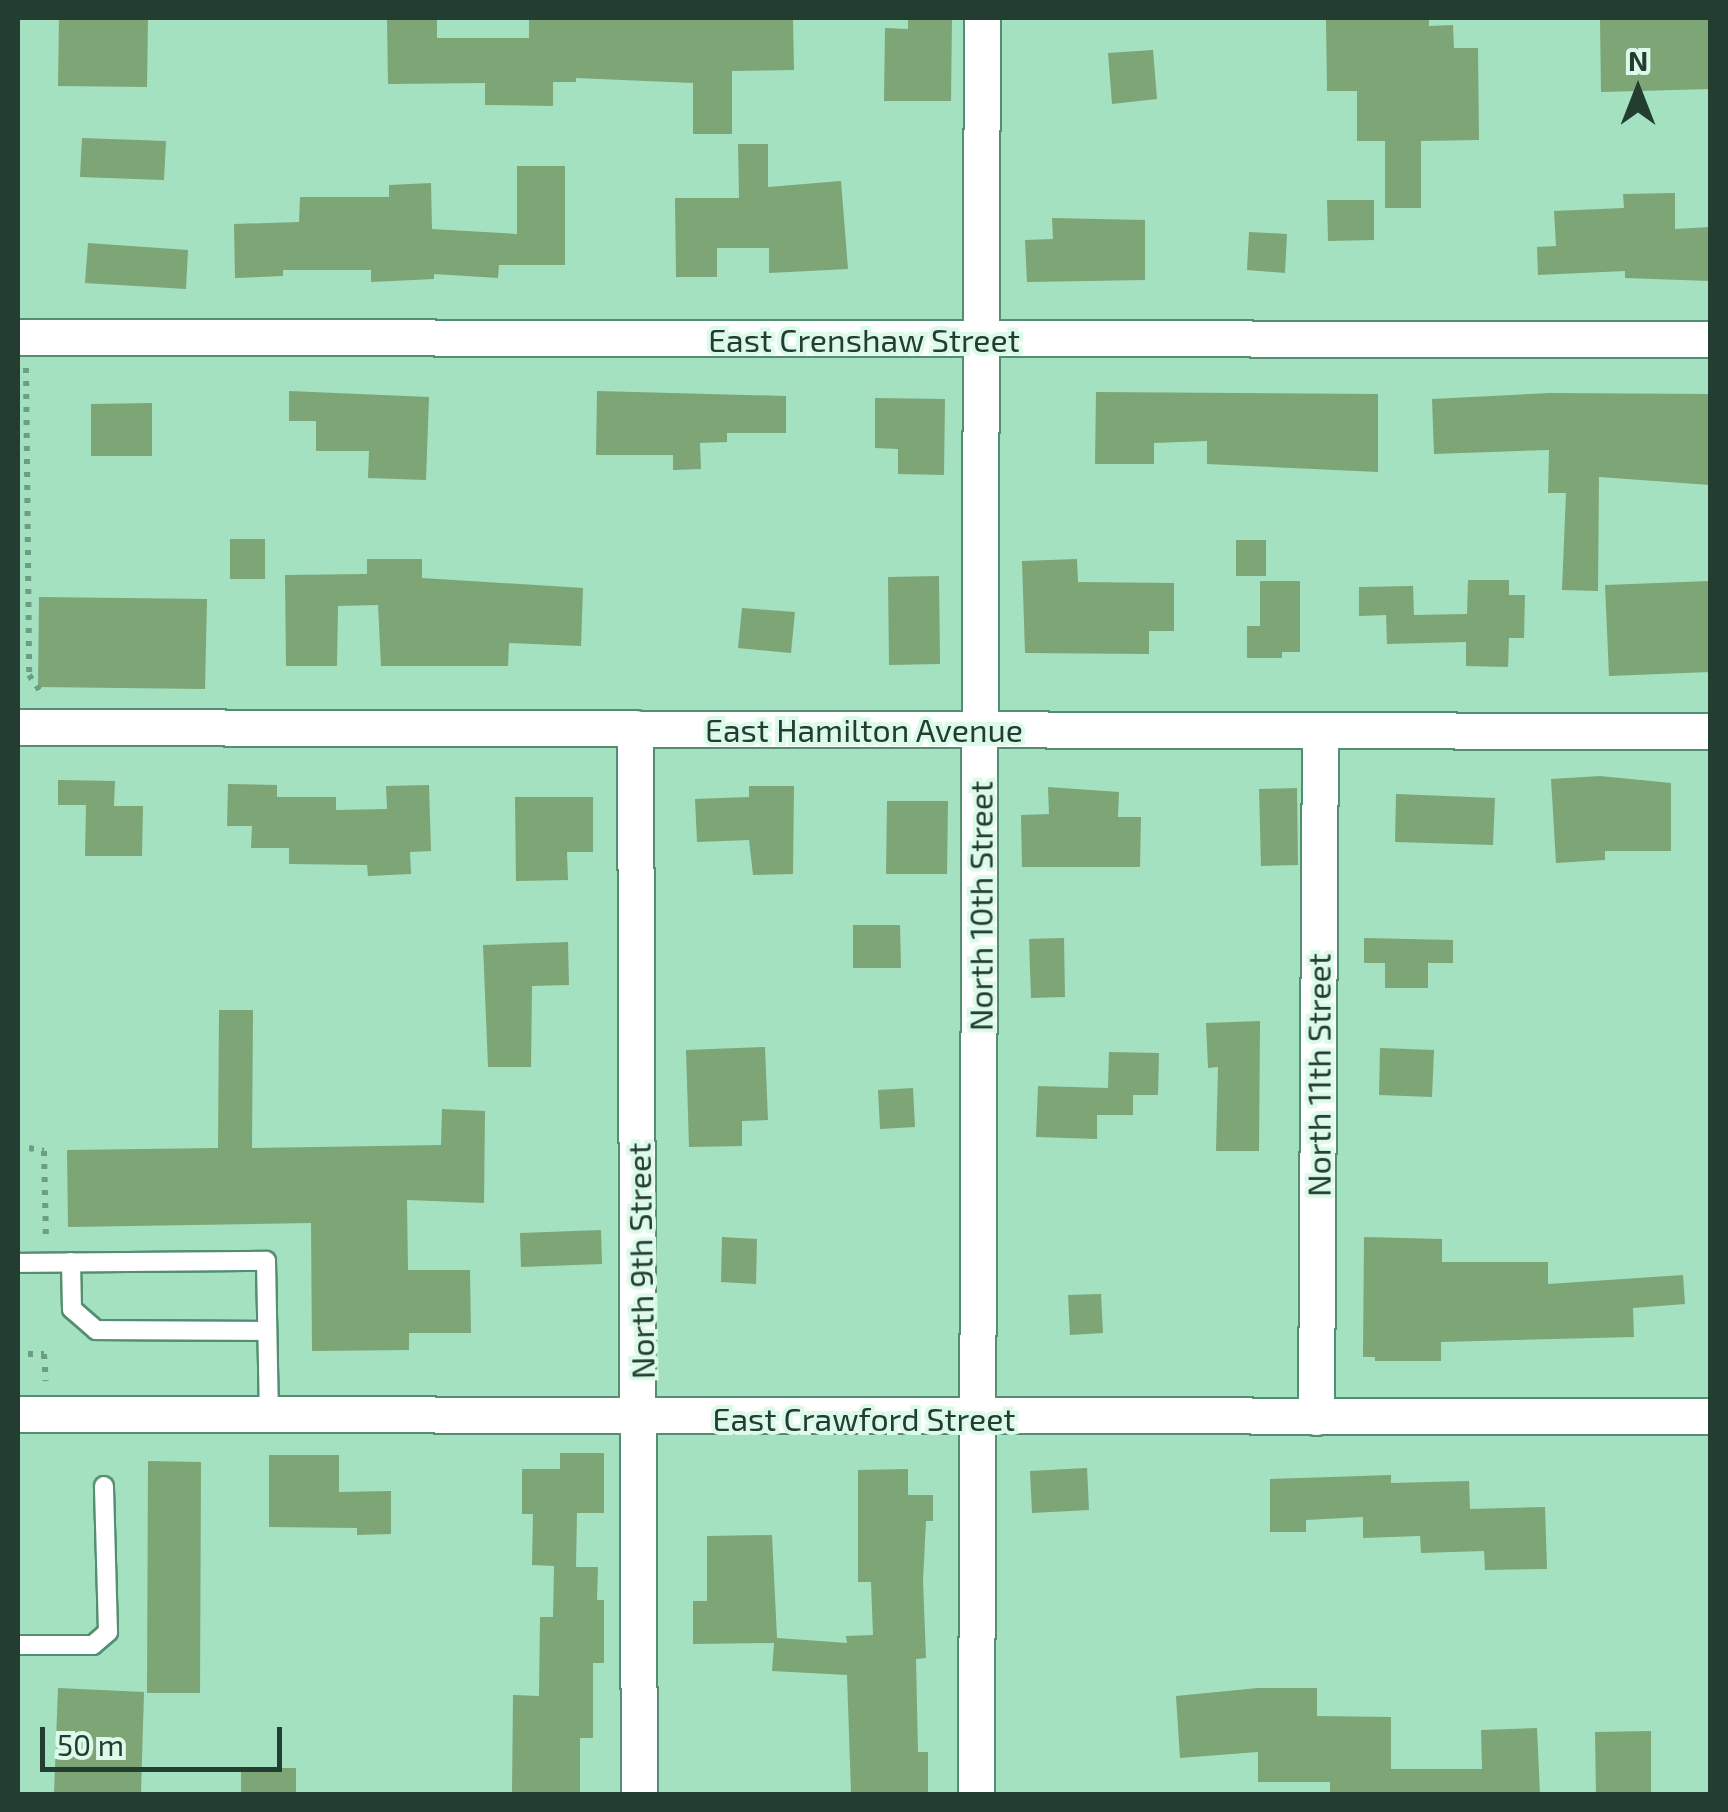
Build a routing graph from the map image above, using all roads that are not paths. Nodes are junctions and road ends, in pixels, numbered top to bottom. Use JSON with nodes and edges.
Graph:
{"nodes":[{"id":1,"x":982,"y":18,"type":"edge"},
{"id":2,"x":22,"y":337,"type":"edge"},
{"id":3,"x":982,"y":339,"type":"junction"},
{"id":4,"x":1710,"y":339,"type":"edge"},
{"id":5,"x":18,"y":727,"type":"edge"},
{"id":6,"x":635,"y":728,"type":"junction"},
{"id":7,"x":980,"y":728,"type":"junction"},
{"id":8,"x":1710,"y":731,"type":"edge"},
{"id":9,"x":1320,"y":732,"type":"junction"},
{"id":10,"x":71,"y":1262,"type":"junction"},
{"id":11,"x":18,"y":1263,"type":"edge"},
{"id":12,"x":267,"y":1331,"type":"junction"},
{"id":13,"x":18,"y":1414,"type":"edge"},
{"id":14,"x":1710,"y":1416,"type":"edge"},
{"id":15,"x":1316,"y":1417,"type":"junction"},
{"id":16,"x":269,"y":1418,"type":"junction"},
{"id":17,"x":641,"y":1418,"type":"junction"},
{"id":18,"x":977,"y":1418,"type":"junction"},
{"id":19,"x":104,"y":1486,"type":"dead end"},
{"id":20,"x":18,"y":1644,"type":"edge"},
{"id":21,"x":639,"y":1794,"type":"edge"},
{"id":22,"x":976,"y":1794,"type":"edge"}],
"edges":[{"from":1,"to":3,"type":"street","name":"North 10th Street"},
{"from":2,"to":3,"type":"street","name":"East Crenshaw Street"},
{"from":3,"to":4,"type":"street","name":"East Crenshaw Street"},
{"from":3,"to":7,"type":"street","name":"North 10th Street"},
{"from":5,"to":6,"type":"street","name":"East Hamilton Avenue"},
{"from":6,"to":7,"type":"street","name":"East Hamilton Avenue"},
{"from":6,"to":17,"type":"street","name":"North 9th Street"},
{"from":7,"to":9,"type":"street","name":"East Hamilton Avenue"},
{"from":7,"to":18,"type":"street","name":"North 10th Street"},
{"from":8,"to":9,"type":"street","name":"East Hamilton Avenue"},
{"from":9,"to":15,"type":"street","name":"North 11th Street"},
{"from":10,"to":11,"type":"lane"},
{"from":10,"to":12,"type":"lane"},
{"from":10,"to":12,"type":"lane"},
{"from":12,"to":16,"type":"lane"},
{"from":13,"to":16,"type":"street","name":"East Crawford Street"},
{"from":14,"to":15,"type":"street","name":"East Crawford Street"},
{"from":15,"to":18,"type":"street","name":"East Crawford Street"},
{"from":16,"to":17,"type":"street","name":"East Crawford Street"},
{"from":17,"to":18,"type":"street","name":"East Crawford Street"},
{"from":17,"to":21,"type":"street","name":"North 9th Street"},
{"from":18,"to":22,"type":"street","name":"North 10th Street"},
{"from":19,"to":20,"type":"lane"}]}
